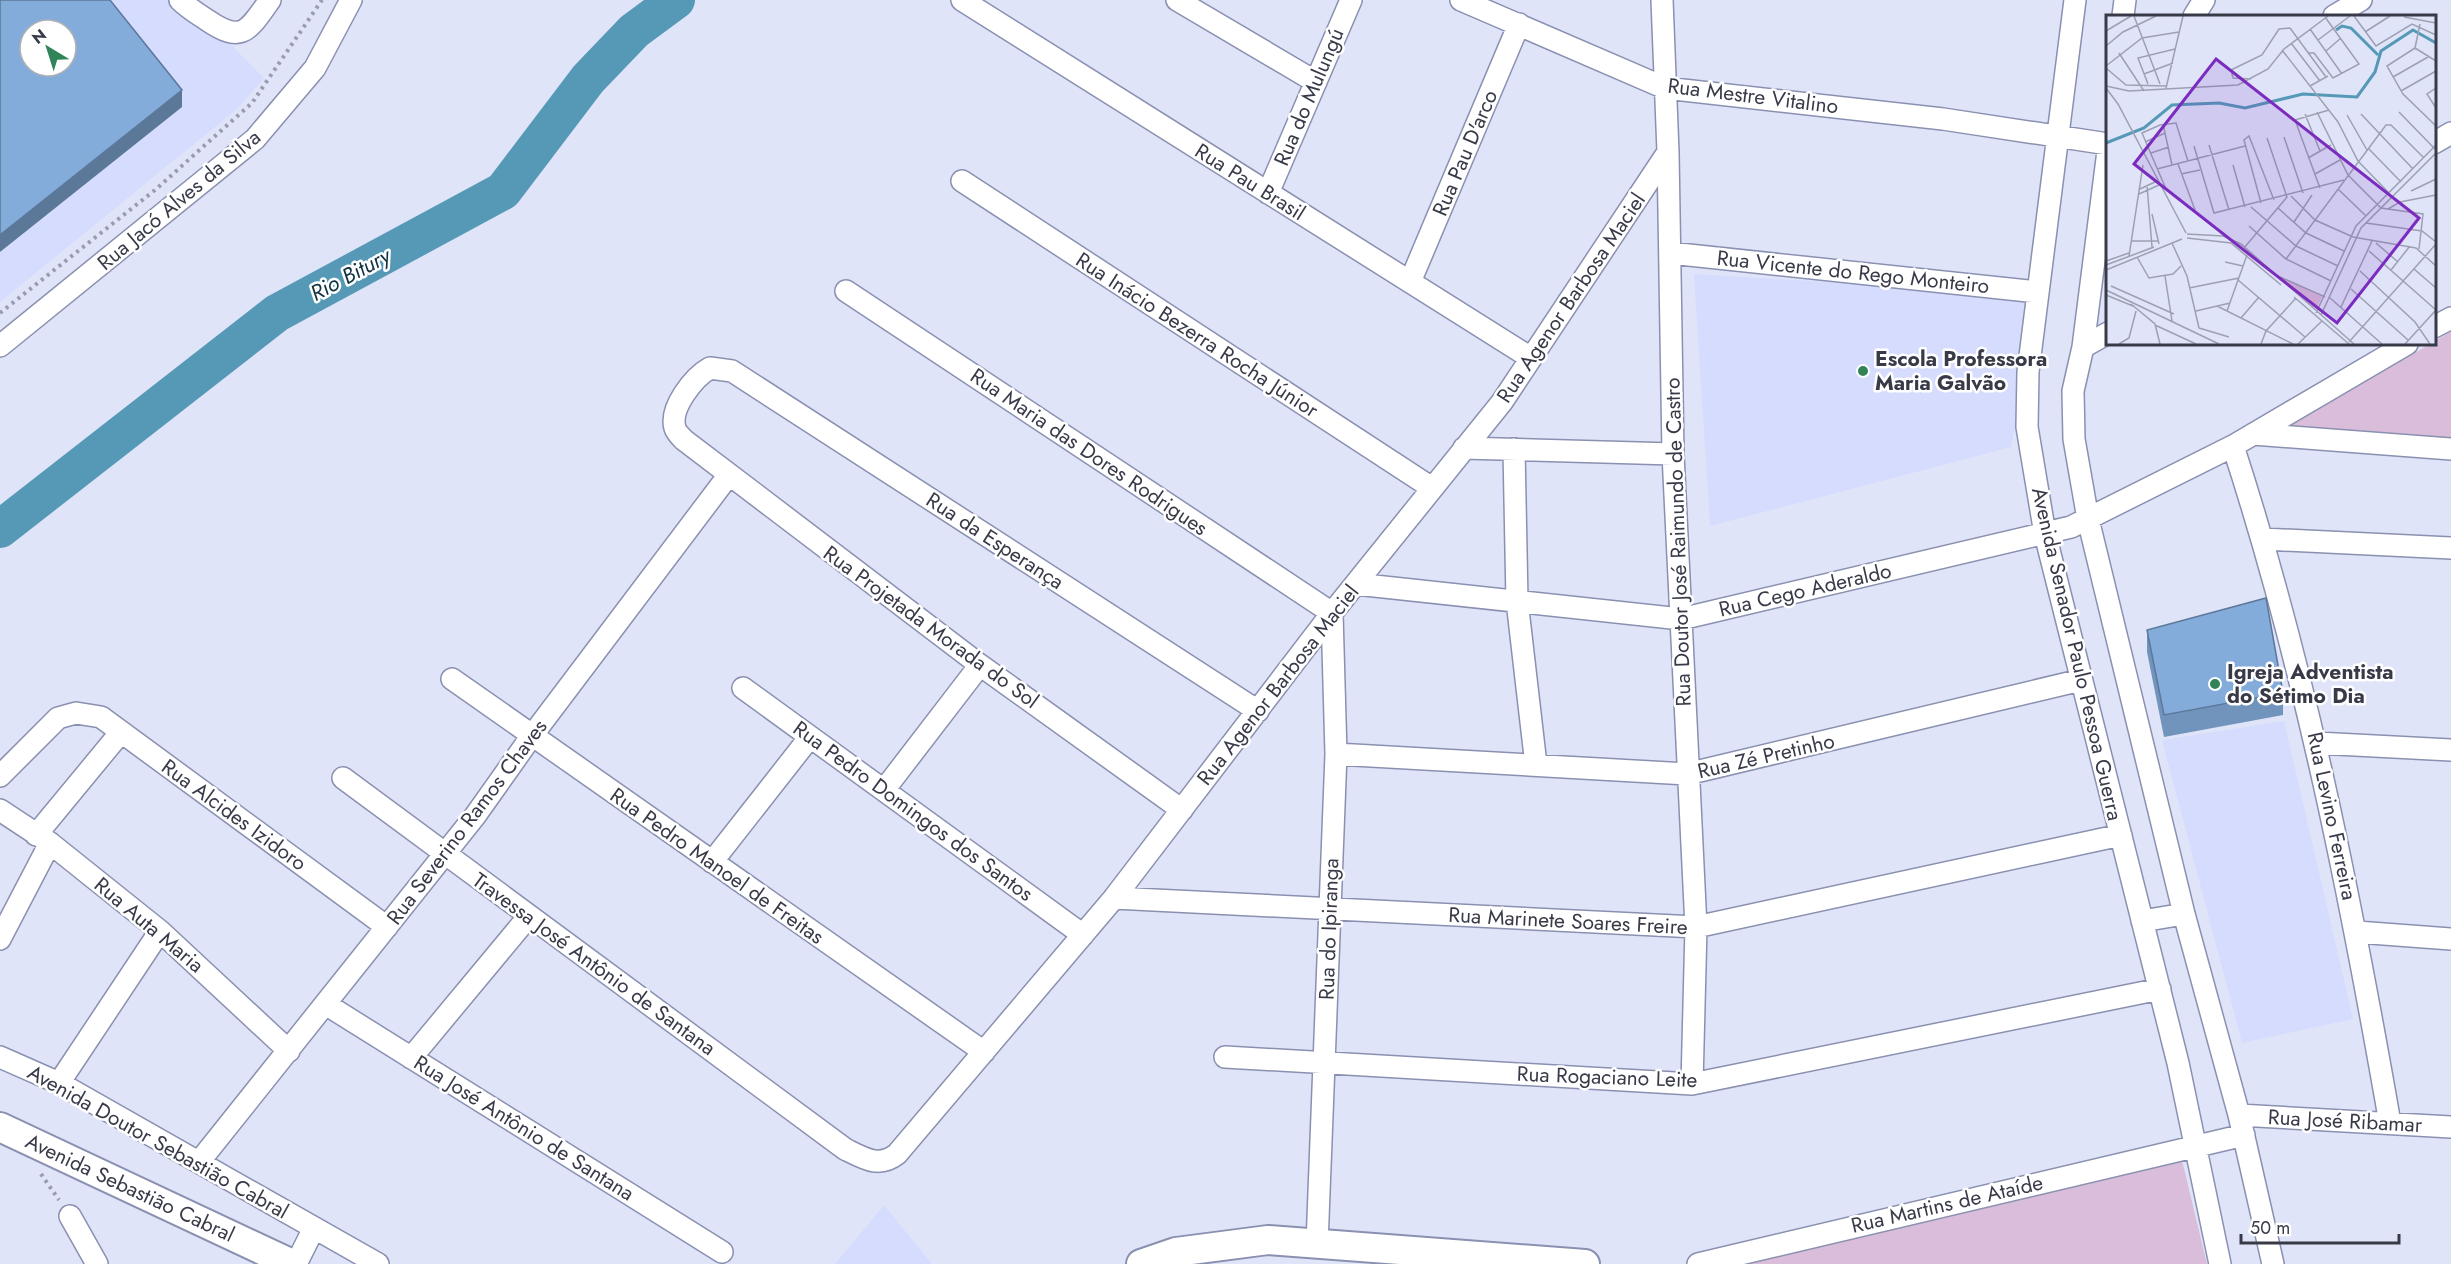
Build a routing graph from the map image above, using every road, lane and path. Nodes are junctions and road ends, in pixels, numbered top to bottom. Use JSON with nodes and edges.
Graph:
{"nodes":[{"id":1,"x":180,"y":0,"type":"edge"},
{"id":2,"x":270,"y":0,"type":"edge"},
{"id":3,"x":322,"y":0,"type":"edge"},
{"id":4,"x":351,"y":0,"type":"edge"},
{"id":5,"x":1177,"y":0,"type":"edge"},
{"id":6,"x":1351,"y":0,"type":"edge"},
{"id":7,"x":1461,"y":0,"type":"edge"},
{"id":8,"x":1662,"y":0,"type":"edge"},
{"id":9,"x":2076,"y":0,"type":"edge"},
{"id":10,"x":2125,"y":0,"type":"edge"},
{"id":11,"x":2204,"y":0,"type":"edge"},
{"id":12,"x":2361,"y":0,"type":"edge"},
{"id":13,"x":965,"y":3,"type":"edge"},
{"id":14,"x":2123,"y":15,"type":"edge"},
{"id":15,"x":2195,"y":15,"type":"edge"},
{"id":16,"x":2336,"y":15,"type":"edge"},
{"id":17,"x":1519,"y":24,"type":"junction"},
{"id":18,"x":1316,"y":82,"type":"junction"},
{"id":19,"x":1665,"y":88,"type":"junction"},
{"id":20,"x":2451,"y":133,"type":"edge"},
{"id":21,"x":2060,"y":136,"type":"junction"},
{"id":22,"x":2436,"y":142,"type":"edge"},
{"id":23,"x":2106,"y":144,"type":"edge"},
{"id":24,"x":1668,"y":152,"type":"junction"},
{"id":25,"x":2106,"y":167,"type":"edge"},
{"id":26,"x":962,"y":181,"type":"dead end"},
{"id":27,"x":1268,"y":193,"type":"junction"},
{"id":28,"x":1670,"y":253,"type":"junction"},
{"id":29,"x":1410,"y":282,"type":"junction"},
{"id":30,"x":846,"y":291,"type":"dead end"},
{"id":31,"x":2037,"y":292,"type":"junction"},
{"id":32,"x":0,"y":313,"type":"edge"},
{"id":33,"x":2451,"y":318,"type":"edge"},
{"id":34,"x":2436,"y":326,"type":"edge"},
{"id":35,"x":2106,"y":334,"type":"edge"},
{"id":36,"x":2405,"y":345,"type":"edge"},
{"id":37,"x":0,"y":346,"type":"edge"},
{"id":38,"x":2083,"y":347,"type":"junction"},
{"id":39,"x":1531,"y":358,"type":"junction"},
{"id":40,"x":2253,"y":434,"type":"junction"},
{"id":41,"x":684,"y":440,"type":"joint"},
{"id":42,"x":2233,"y":446,"type":"junction"},
{"id":43,"x":1464,"y":448,"type":"junction"},
{"id":44,"x":1514,"y":449,"type":"junction"},
{"id":45,"x":2451,"y":449,"type":"edge"},
{"id":46,"x":1673,"y":454,"type":"junction"},
{"id":47,"x":728,"y":476,"type":"junction"},
{"id":48,"x":1432,"y":488,"type":"junction"},
{"id":49,"x":2079,"y":523,"type":"junction"},
{"id":50,"x":2045,"y":534,"type":"junction"},
{"id":51,"x":2263,"y":539,"type":"junction"},
{"id":52,"x":2451,"y":548,"type":"edge"},
{"id":53,"x":1356,"y":584,"type":"junction"},
{"id":54,"x":1517,"y":602,"type":"junction"},
{"id":55,"x":1332,"y":614,"type":"junction"},
{"id":56,"x":1681,"y":619,"type":"junction"},
{"id":57,"x":980,"y":665,"type":"junction"},
{"id":58,"x":452,"y":679,"type":"dead end"},
{"id":59,"x":2081,"y":680,"type":"junction"},
{"id":60,"x":743,"y":688,"type":"dead end"},
{"id":61,"x":1258,"y":711,"type":"junction"},
{"id":62,"x":121,"y":732,"type":"junction"},
{"id":63,"x":531,"y":737,"type":"junction"},
{"id":64,"x":810,"y":737,"type":"junction"},
{"id":65,"x":2317,"y":743,"type":"junction"},
{"id":66,"x":2451,"y":750,"type":"edge"},
{"id":67,"x":1336,"y":753,"type":"junction"},
{"id":68,"x":1536,"y":765,"type":"junction"},
{"id":69,"x":1688,"y":774,"type":"junction"},
{"id":70,"x":0,"y":776,"type":"edge"},
{"id":71,"x":343,"y":778,"type":"dead end"},
{"id":72,"x":884,"y":790,"type":"junction"},
{"id":73,"x":0,"y":810,"type":"edge"},
{"id":74,"x":1182,"y":810,"type":"junction"},
{"id":75,"x":2121,"y":835,"type":"junction"},
{"id":76,"x":43,"y":839,"type":"junction"},
{"id":77,"x":445,"y":854,"type":"junction"},
{"id":78,"x":712,"y":862,"type":"junction"},
{"id":79,"x":1114,"y":898,"type":"junction"},
{"id":80,"x":1330,"y":909,"type":"junction"},
{"id":81,"x":2184,"y":914,"type":"junction"},
{"id":82,"x":529,"y":916,"type":"junction"},
{"id":83,"x":2142,"y":921,"type":"junction"},
{"id":84,"x":387,"y":927,"type":"junction"},
{"id":85,"x":1696,"y":927,"type":"junction"},
{"id":86,"x":160,"y":931,"type":"junction"},
{"id":87,"x":2357,"y":932,"type":"junction"},
{"id":88,"x":1083,"y":935,"type":"junction"},
{"id":89,"x":0,"y":939,"type":"edge"},
{"id":90,"x":2451,"y":939,"type":"edge"},
{"id":91,"x":2160,"y":989,"type":"junction"},
{"id":92,"x":327,"y":1005,"type":"junction"},
{"id":93,"x":289,"y":1051,"type":"junction"},
{"id":94,"x":984,"y":1052,"type":"junction"},
{"id":95,"x":0,"y":1057,"type":"edge"},
{"id":96,"x":1225,"y":1057,"type":"dead end"},
{"id":97,"x":411,"y":1058,"type":"junction"},
{"id":98,"x":1324,"y":1063,"type":"junction"},
{"id":99,"x":59,"y":1083,"type":"junction"},
{"id":100,"x":1692,"y":1084,"type":"junction"},
{"id":101,"x":2390,"y":1123,"type":"junction"},
{"id":102,"x":2241,"y":1125,"type":"junction"},
{"id":103,"x":0,"y":1127,"type":"edge"},
{"id":104,"x":2451,"y":1127,"type":"edge"},
{"id":105,"x":2195,"y":1145,"type":"junction"},
{"id":106,"x":845,"y":1149,"type":"joint"},
{"id":107,"x":199,"y":1162,"type":"junction"},
{"id":108,"x":70,"y":1216,"type":"dead end"},
{"id":109,"x":314,"y":1228,"type":"junction"},
{"id":110,"x":1317,"y":1244,"type":"junction"},
{"id":111,"x":722,"y":1252,"type":"dead end"},
{"id":112,"x":1279,"y":1252,"type":"edge"},
{"id":113,"x":1370,"y":1256,"type":"edge"},
{"id":114,"x":280,"y":1261,"type":"edge"},
{"id":115,"x":98,"y":1264,"type":"edge"},
{"id":116,"x":378,"y":1264,"type":"edge"},
{"id":117,"x":1141,"y":1264,"type":"edge"},
{"id":118,"x":1585,"y":1264,"type":"edge"},
{"id":119,"x":1698,"y":1264,"type":"edge"},
{"id":120,"x":2220,"y":1264,"type":"edge"},
{"id":121,"x":2273,"y":1264,"type":"edge"}],
"edges":[{"from":1,"to":2,"type":"street"},
{"from":3,"to":32,"type":"path","name":"Rua Jacó Alves da Silva"},
{"from":4,"to":37,"type":"street","name":"Rua Jacó Alves da Silva"},
{"from":5,"to":18,"type":"street"},
{"from":6,"to":18,"type":"street","name":"Rua do Mulungú"},
{"from":7,"to":17,"type":"street","name":"Rua Mestre Vitalino"},
{"from":8,"to":19,"type":"street","name":"Rua Doutor José Raimundo de Castro"},
{"from":9,"to":21,"type":"street","name":"Avenida Senador Paulo Pessoa Guerra"},
{"from":10,"to":14,"type":"street"},
{"from":11,"to":15,"type":"street"},
{"from":12,"to":16,"type":"street"},
{"from":13,"to":27,"type":"street","name":"Rua Pau Brasil"},
{"from":17,"to":19,"type":"street","name":"Rua Mestre Vitalino"},
{"from":17,"to":29,"type":"street","name":"Rua Pau D'arco"},
{"from":18,"to":27,"type":"street","name":"Rua do Mulungú"},
{"from":19,"to":21,"type":"street","name":"Rua Mestre Vitalino"},
{"from":19,"to":24,"type":"street","name":"Rua Doutor José Raimundo de Castro"},
{"from":20,"to":22,"type":"street"},
{"from":21,"to":23,"type":"street","name":"Rua Mestre Vitalino"},
{"from":21,"to":31,"type":"street","name":"Avenida Senador Paulo Pessoa Guerra"},
{"from":24,"to":28,"type":"street","name":"Rua Doutor José Raimundo de Castro"},
{"from":24,"to":39,"type":"street","name":"Rua Agenor Barbosa Maciel"},
{"from":25,"to":38,"type":"street","name":"Avenida Senador Paulo Pessoa Guerra"},
{"from":26,"to":48,"type":"street","name":"Rua Inácio Bezerra Rocha Júnior"},
{"from":27,"to":29,"type":"street","name":"Rua Pau Brasil"},
{"from":28,"to":31,"type":"street","name":"Rua Vicente do Rego Monteiro"},
{"from":28,"to":46,"type":"street","name":"Rua Doutor José Raimundo de Castro"},
{"from":29,"to":39,"type":"street","name":"Rua Pau Brasil"},
{"from":30,"to":55,"type":"street","name":"Rua Maria das Dores Rodrigues"},
{"from":31,"to":50,"type":"street","name":"Avenida Senador Paulo Pessoa Guerra"},
{"from":33,"to":34,"type":"street"},
{"from":35,"to":38,"type":"street"},
{"from":36,"to":40,"type":"street","name":"Rua Cego Aderaldo"},
{"from":38,"to":49,"type":"street","name":"Avenida Senador Paulo Pessoa Guerra"},
{"from":39,"to":43,"type":"street","name":"Rua Agenor Barbosa Maciel"},
{"from":40,"to":42,"type":"street","name":"Rua Cego Aderaldo"},
{"from":40,"to":45,"type":"street"},
{"from":41,"to":47,"type":"street","name":"Rua Projetada Morada do Sol"},
{"from":41,"to":61,"type":"street","name":"Rua da Esperança"},
{"from":42,"to":49,"type":"street","name":"Rua Cego Aderaldo"},
{"from":42,"to":51,"type":"street","name":"Rua Levino Ferreira"},
{"from":43,"to":44,"type":"street"},
{"from":43,"to":48,"type":"street","name":"Rua Agenor Barbosa Maciel"},
{"from":44,"to":46,"type":"street"},
{"from":44,"to":54,"type":"street"},
{"from":46,"to":56,"type":"street","name":"Rua Doutor José Raimundo de Castro"},
{"from":47,"to":57,"type":"street","name":"Rua Projetada Morada do Sol"},
{"from":47,"to":63,"type":"street","name":"Rua Severino Ramos Chaves"},
{"from":48,"to":53,"type":"street","name":"Rua Agenor Barbosa Maciel"},
{"from":49,"to":50,"type":"street","name":"Rua Cego Aderaldo"},
{"from":49,"to":81,"type":"street","name":"Avenida Senador Paulo Pessoa Guerra"},
{"from":50,"to":56,"type":"street","name":"Rua Cego Aderaldo"},
{"from":50,"to":59,"type":"street","name":"Avenida Senador Paulo Pessoa Guerra"},
{"from":51,"to":52,"type":"street"},
{"from":51,"to":65,"type":"street","name":"Rua Levino Ferreira"},
{"from":53,"to":54,"type":"street","name":"Rua Cego Aderaldo"},
{"from":53,"to":55,"type":"street","name":"Rua Agenor Barbosa Maciel"},
{"from":54,"to":56,"type":"street","name":"Rua Cego Aderaldo"},
{"from":54,"to":68,"type":"street"},
{"from":55,"to":61,"type":"street","name":"Rua Agenor Barbosa Maciel"},
{"from":55,"to":67,"type":"street","name":"Rua do Ipiranga"},
{"from":56,"to":69,"type":"street","name":"Rua Doutor José Raimundo de Castro"},
{"from":57,"to":72,"type":"street"},
{"from":57,"to":74,"type":"street","name":"Rua Projetada Morada do Sol"},
{"from":58,"to":63,"type":"street","name":"Rua Pedro Manoel de Freitas"},
{"from":59,"to":69,"type":"street","name":"Rua Zé Pretinho"},
{"from":59,"to":75,"type":"street","name":"Avenida Senador Paulo Pessoa Guerra"},
{"from":60,"to":64,"type":"street","name":"Rua Pedro Domingos dos Santos"},
{"from":61,"to":74,"type":"street","name":"Rua Agenor Barbosa Maciel"},
{"from":62,"to":70,"type":"street","name":"Rua Alcides Izidoro"},
{"from":62,"to":76,"type":"street"},
{"from":62,"to":84,"type":"street","name":"Rua Alcides Izidoro"},
{"from":63,"to":77,"type":"street","name":"Rua Severino Ramos Chaves"},
{"from":63,"to":78,"type":"street","name":"Rua Pedro Manoel de Freitas"},
{"from":64,"to":72,"type":"street","name":"Rua Pedro Domingos dos Santos"},
{"from":64,"to":78,"type":"street"},
{"from":65,"to":66,"type":"street"},
{"from":65,"to":87,"type":"street","name":"Rua Levino Ferreira"},
{"from":67,"to":68,"type":"street","name":"Rua Zé Pretinho"},
{"from":67,"to":80,"type":"street","name":"Rua do Ipiranga"},
{"from":68,"to":69,"type":"street","name":"Rua Zé Pretinho"},
{"from":69,"to":85,"type":"street","name":"Rua Doutor José Raimundo de Castro"},
{"from":71,"to":77,"type":"street","name":"Travessa José Antônio de Santana"},
{"from":72,"to":88,"type":"street","name":"Rua Pedro Domingos dos Santos"},
{"from":73,"to":76,"type":"street","name":"Rua Auta Maria"},
{"from":74,"to":79,"type":"street","name":"Rua Agenor Barbosa Maciel"},
{"from":75,"to":83,"type":"street","name":"Avenida Senador Paulo Pessoa Guerra"},
{"from":75,"to":85,"type":"street","name":"Rua Marinete Soares Freire"},
{"from":76,"to":86,"type":"street","name":"Rua Auta Maria"},
{"from":76,"to":89,"type":"street"},
{"from":77,"to":82,"type":"street","name":"Travessa José Antônio de Santana"},
{"from":77,"to":84,"type":"street","name":"Rua Severino Ramos Chaves"},
{"from":78,"to":94,"type":"street","name":"Rua Pedro Manoel de Freitas"},
{"from":79,"to":80,"type":"street","name":"Rua Marinete Soares Freire"},
{"from":79,"to":88,"type":"street","name":"Rua Agenor Barbosa Maciel"},
{"from":80,"to":85,"type":"street","name":"Rua Marinete Soares Freire"},
{"from":80,"to":98,"type":"street","name":"Rua do Ipiranga"},
{"from":81,"to":83,"type":"street"},
{"from":81,"to":102,"type":"street","name":"Avenida Senador Paulo Pessoa Guerra"},
{"from":82,"to":97,"type":"street"},
{"from":82,"to":106,"type":"street","name":"Travessa José Antônio de Santana"},
{"from":83,"to":91,"type":"street","name":"Avenida Senador Paulo Pessoa Guerra"},
{"from":84,"to":92,"type":"street","name":"Rua Severino Ramos Chaves"},
{"from":85,"to":100,"type":"street","name":"Rua Doutor José Raimundo de Castro"},
{"from":86,"to":93,"type":"street","name":"Rua Auta Maria"},
{"from":86,"to":99,"type":"street"},
{"from":87,"to":90,"type":"street"},
{"from":87,"to":101,"type":"street","name":"Rua Levino Ferreira"},
{"from":88,"to":94,"type":"street","name":"Rua Agenor Barbosa Maciel"},
{"from":91,"to":100,"type":"street","name":"Rua Rogaciano Leite"},
{"from":91,"to":105,"type":"street","name":"Avenida Senador Paulo Pessoa Guerra"},
{"from":92,"to":93,"type":"street","name":"Rua Severino Ramos Chaves"},
{"from":92,"to":97,"type":"street","name":"Rua José Antônio de Santana"},
{"from":93,"to":107,"type":"street","name":"Rua Severino Ramos Chaves"},
{"from":94,"to":106,"type":"street","name":"Rua Agenor Barbosa Maciel"},
{"from":95,"to":99,"type":"street","name":"Avenida Doutor Sebastião Cabral"},
{"from":96,"to":98,"type":"street","name":"Rua Rogaciano Leite"},
{"from":97,"to":111,"type":"street","name":"Rua José Antônio de Santana"},
{"from":98,"to":100,"type":"street","name":"Rua Rogaciano Leite"},
{"from":98,"to":110,"type":"street","name":"Rua do Ipiranga"},
{"from":99,"to":107,"type":"street","name":"Avenida Doutor Sebastião Cabral"},
{"from":101,"to":102,"type":"street","name":"Rua José Ribamar"},
{"from":101,"to":104,"type":"street","name":"Rua José Ribamar"},
{"from":102,"to":105,"type":"street","name":"Rua José Ribamar"},
{"from":102,"to":121,"type":"street","name":"Avenida Senador Paulo Pessoa Guerra"},
{"from":103,"to":114,"type":"main road","name":"Avenida Sebastião Cabral"},
{"from":105,"to":119,"type":"street","name":"Rua Martins de Ataíde"},
{"from":105,"to":120,"type":"street","name":"Avenida Senador Paulo Pessoa Guerra"},
{"from":107,"to":109,"type":"street","name":"Avenida Doutor Sebastião Cabral"},
{"from":108,"to":115,"type":"street"},
{"from":109,"to":114,"type":"street"},
{"from":109,"to":116,"type":"street","name":"Avenida Doutor Sebastião Cabral"},
{"from":110,"to":112,"type":"main road"},
{"from":110,"to":113,"type":"main road"},
{"from":112,"to":117,"type":"main road"},
{"from":113,"to":118,"type":"main road"}]}
